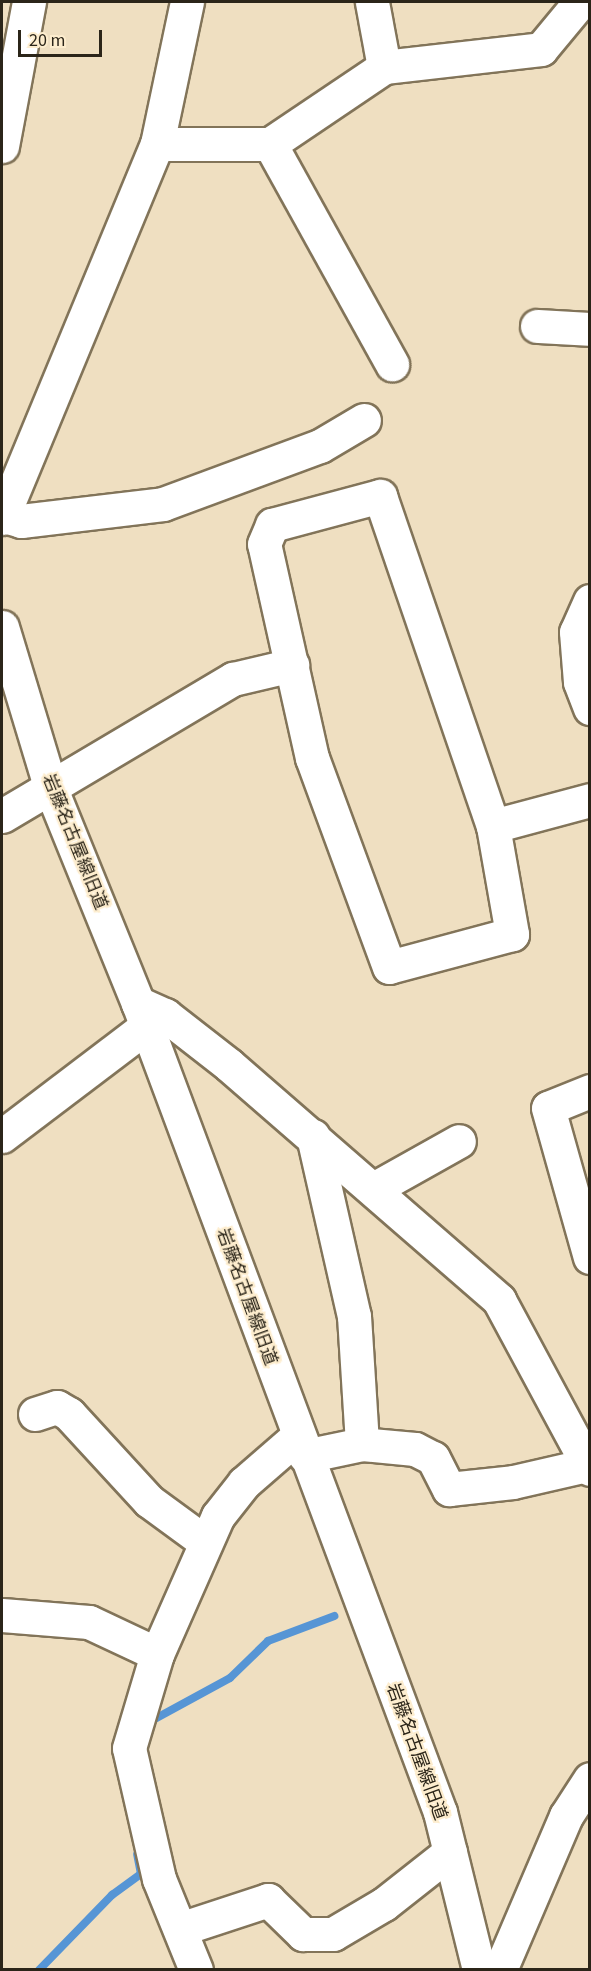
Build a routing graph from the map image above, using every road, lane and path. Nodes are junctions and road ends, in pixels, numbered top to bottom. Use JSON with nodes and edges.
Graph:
{"nodes":[{"id":1,"x":28,"y":2,"type":"edge"},
{"id":2,"x":187,"y":2,"type":"edge"},
{"id":3,"x":372,"y":2,"type":"edge"},
{"id":4,"x":580,"y":2,"type":"edge"},
{"id":5,"x":384,"y":67,"type":"junction"},
{"id":6,"x":157,"y":144,"type":"junction"},
{"id":7,"x":270,"y":144,"type":"junction"},
{"id":8,"x":2,"y":146,"type":"edge"},
{"id":9,"x":537,"y":326,"type":"dead end"},
{"id":10,"x":590,"y":329,"type":"edge"},
{"id":11,"x":392,"y":364,"type":"dead end"},
{"id":12,"x":364,"y":420,"type":"dead end"},
{"id":13,"x":3,"y":517,"type":"edge"},
{"id":14,"x":590,"y":601,"type":"edge"},
{"id":15,"x":2,"y":627,"type":"edge"},
{"id":16,"x":292,"y":665,"type":"junction"},
{"id":17,"x":586,"y":689,"type":"edge"},
{"id":18,"x":51,"y":789,"type":"junction"},
{"id":19,"x":590,"y":800,"type":"edge"},
{"id":20,"x":2,"y":816,"type":"edge"},
{"id":21,"x":493,"y":826,"type":"junction"},
{"id":22,"x":142,"y":1015,"type":"junction"},
{"id":23,"x":590,"y":1091,"type":"edge"},
{"id":24,"x":2,"y":1136,"type":"edge"},
{"id":25,"x":313,"y":1136,"type":"junction"},
{"id":26,"x":459,"y":1141,"type":"dead end"},
{"id":27,"x":375,"y":1188,"type":"junction"},
{"id":28,"x":590,"y":1257,"type":"edge"},
{"id":29,"x":35,"y":1414,"type":"dead end"},
{"id":30,"x":362,"y":1444,"type":"junction"},
{"id":31,"x":301,"y":1446,"type":"junction"},
{"id":32,"x":588,"y":1467,"type":"edge"},
{"id":33,"x":205,"y":1542,"type":"junction"},
{"id":34,"x":3,"y":1605,"type":"edge"},
{"id":35,"x":158,"y":1654,"type":"junction"},
{"id":36,"x":590,"y":1779,"type":"edge"},
{"id":37,"x":450,"y":1852,"type":"junction"},
{"id":38,"x":180,"y":1929,"type":"junction"},
{"id":39,"x":196,"y":1970,"type":"edge"},
{"id":40,"x":479,"y":1970,"type":"edge"},
{"id":41,"x":500,"y":1970,"type":"edge"}],
"edges":[{"from":1,"to":8,"type":"street"},
{"from":2,"to":6,"type":"street"},
{"from":3,"to":5,"type":"street"},
{"from":4,"to":5,"type":"street"},
{"from":5,"to":7,"type":"street"},
{"from":6,"to":7,"type":"street"},
{"from":6,"to":13,"type":"street"},
{"from":7,"to":11,"type":"street"},
{"from":9,"to":10,"type":"street"},
{"from":12,"to":13,"type":"street"},
{"from":14,"to":17,"type":"street"},
{"from":15,"to":18,"type":"street","name":"岩藤名古屋線旧道"},
{"from":16,"to":18,"type":"street"},
{"from":16,"to":21,"type":"street"},
{"from":16,"to":21,"type":"street"},
{"from":18,"to":20,"type":"street"},
{"from":18,"to":22,"type":"street","name":"岩藤名古屋線旧道"},
{"from":19,"to":21,"type":"street"},
{"from":22,"to":24,"type":"street"},
{"from":22,"to":25,"type":"street"},
{"from":22,"to":31,"type":"street","name":"岩藤名古屋線旧道"},
{"from":23,"to":28,"type":"street"},
{"from":25,"to":27,"type":"street"},
{"from":25,"to":30,"type":"street"},
{"from":26,"to":27,"type":"street"},
{"from":27,"to":32,"type":"street"},
{"from":29,"to":33,"type":"street"},
{"from":30,"to":31,"type":"street"},
{"from":30,"to":32,"type":"street"},
{"from":31,"to":33,"type":"street"},
{"from":31,"to":37,"type":"street","name":"岩藤名古屋線旧道"},
{"from":33,"to":35,"type":"street"},
{"from":34,"to":35,"type":"street"},
{"from":35,"to":38,"type":"street"},
{"from":36,"to":41,"type":"street"},
{"from":37,"to":38,"type":"street"},
{"from":37,"to":40,"type":"street","name":"岩藤名古屋線旧道"},
{"from":38,"to":39,"type":"street"}]}
